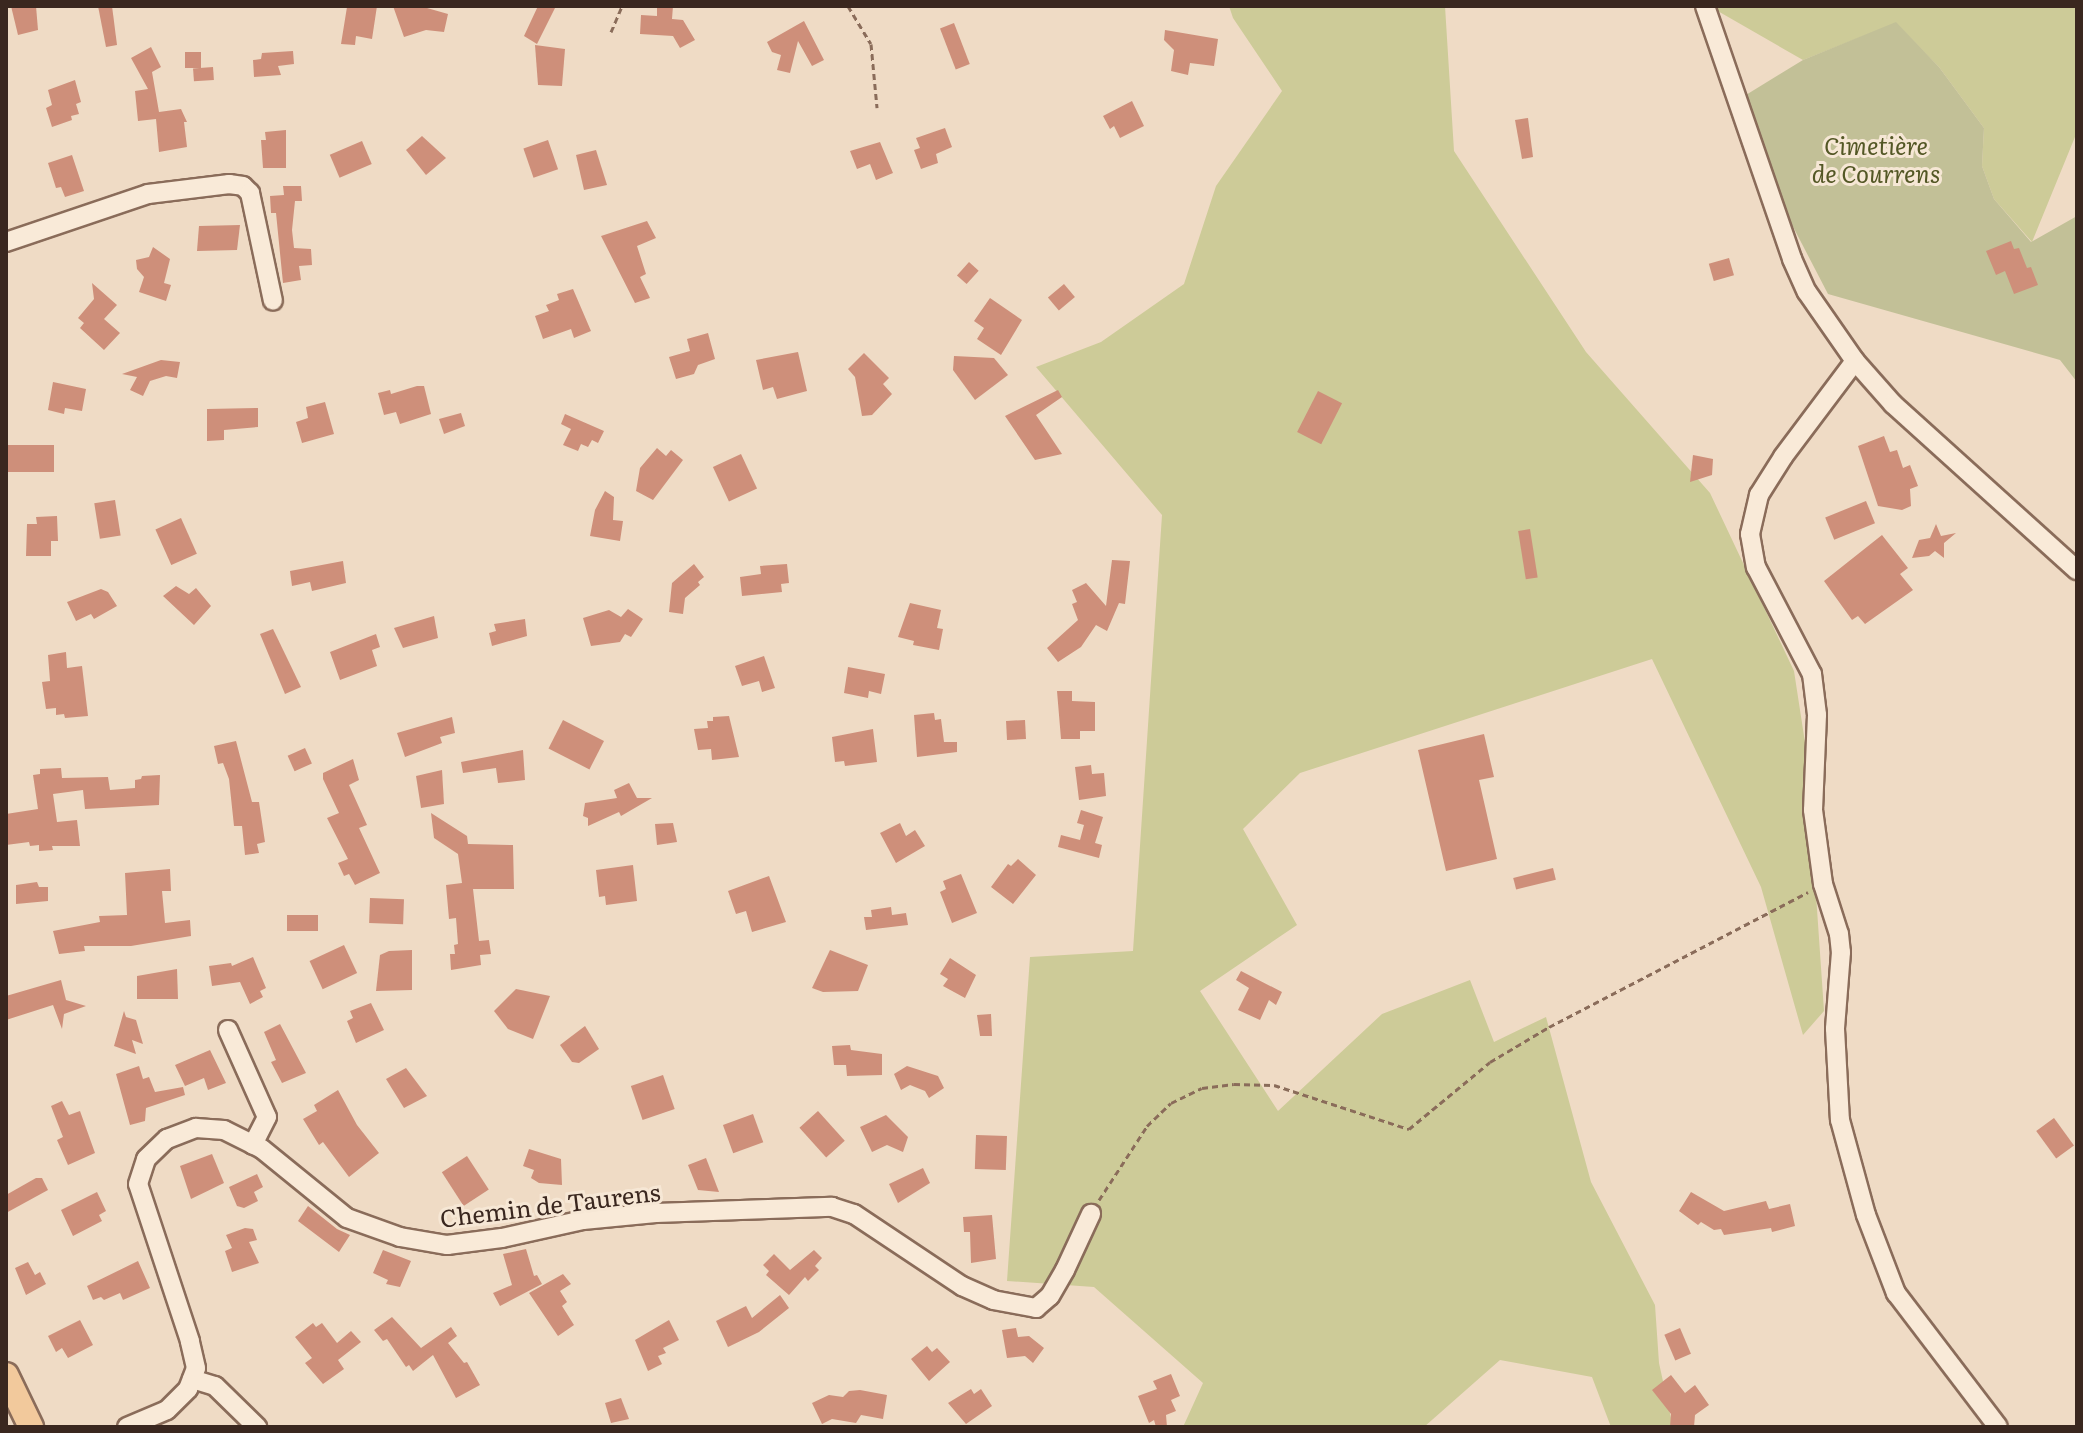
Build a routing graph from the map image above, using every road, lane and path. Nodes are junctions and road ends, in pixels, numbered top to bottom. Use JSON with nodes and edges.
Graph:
{"nodes":[{"id":1,"x":622,"y":6,"type":"edge"},
{"id":2,"x":848,"y":6,"type":"edge"},
{"id":3,"x":1705,"y":6,"type":"edge"},
{"id":4,"x":611,"y":32,"type":"dead end"},
{"id":5,"x":877,"y":108,"type":"dead end"},
{"id":6,"x":6,"y":242,"type":"edge"},
{"id":7,"x":273,"y":301,"type":"dead end"},
{"id":8,"x":1855,"y":361,"type":"junction"},
{"id":9,"x":2077,"y":570,"type":"edge"},
{"id":10,"x":1823,"y":884,"type":"junction"},
{"id":11,"x":228,"y":1030,"type":"dead end"},
{"id":12,"x":253,"y":1145,"type":"junction"},
{"id":13,"x":1091,"y":1214,"type":"joint"},
{"id":14,"x":6,"y":1375,"type":"edge"},
{"id":15,"x":192,"y":1379,"type":"junction"},
{"id":16,"x":6,"y":1407,"type":"edge"},
{"id":17,"x":16,"y":1427,"type":"edge"},
{"id":18,"x":31,"y":1427,"type":"edge"},
{"id":19,"x":127,"y":1427,"type":"edge"},
{"id":20,"x":257,"y":1427,"type":"edge"},
{"id":21,"x":1998,"y":1427,"type":"edge"}],
"edges":[{"from":1,"to":4,"type":"path"},
{"from":2,"to":5,"type":"path"},
{"from":3,"to":8,"type":"street"},
{"from":6,"to":7,"type":"street"},
{"from":8,"to":9,"type":"street"},
{"from":8,"to":10,"type":"street"},
{"from":10,"to":13,"type":"path"},
{"from":10,"to":21,"type":"street"},
{"from":11,"to":12,"type":"street"},
{"from":12,"to":13,"type":"street","name":"Chemin de Taurens"},
{"from":12,"to":15,"type":"street","name":"Chemin de Taurens"},
{"from":14,"to":18,"type":"main road"},
{"from":15,"to":19,"type":"street"},
{"from":15,"to":20,"type":"street"},
{"from":16,"to":17,"type":"main road"}]}
